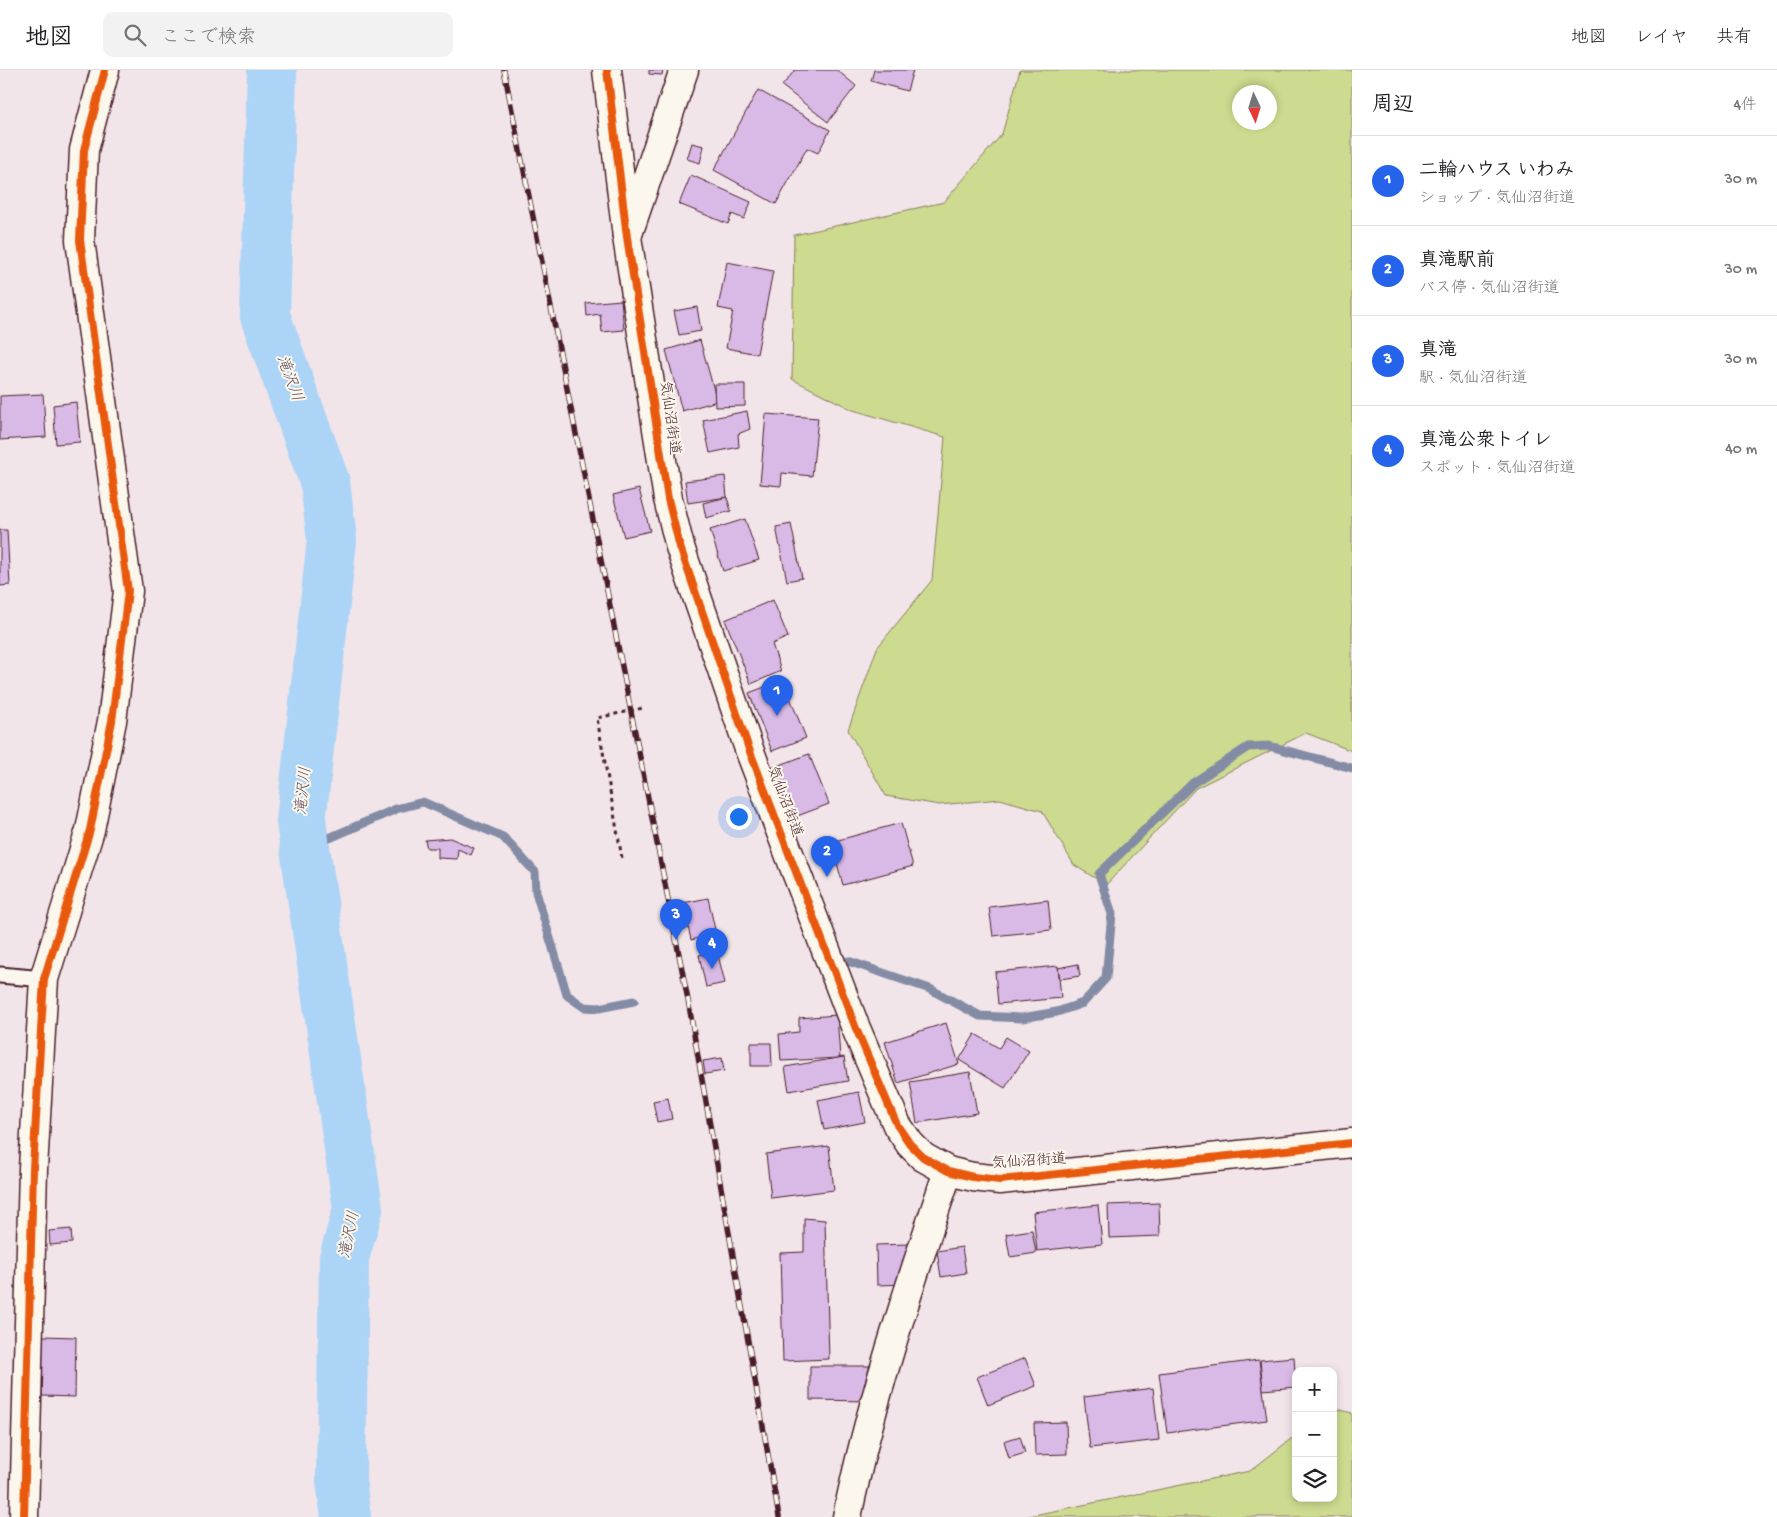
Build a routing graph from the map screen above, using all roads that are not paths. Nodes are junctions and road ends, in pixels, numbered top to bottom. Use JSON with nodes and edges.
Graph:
{"nodes":[{"id":1,"x":105,"y":70,"type":"edge"},
{"id":2,"x":607,"y":70,"type":"edge"},
{"id":3,"x":684,"y":70,"type":"edge"},
{"id":4,"x":627,"y":237,"type":"junction"},
{"id":5,"x":0,"y":975,"type":"edge"},
{"id":6,"x":44,"y":979,"type":"junction"},
{"id":7,"x":1352,"y":1143,"type":"edge"},
{"id":8,"x":948,"y":1171,"type":"junction"},
{"id":9,"x":24,"y":1517,"type":"edge"},
{"id":10,"x":847,"y":1517,"type":"edge"}],
"edges":[{"from":1,"to":6,"type":"street"},
{"from":2,"to":4,"type":"street","name":"気仙沼街道"},
{"from":3,"to":4,"type":"street"},
{"from":4,"to":8,"type":"street","name":"気仙沼街道"},
{"from":5,"to":6,"type":"lane"},
{"from":6,"to":9,"type":"street"},
{"from":7,"to":8,"type":"street","name":"気仙沼街道"},
{"from":8,"to":10,"type":"street"}]}
